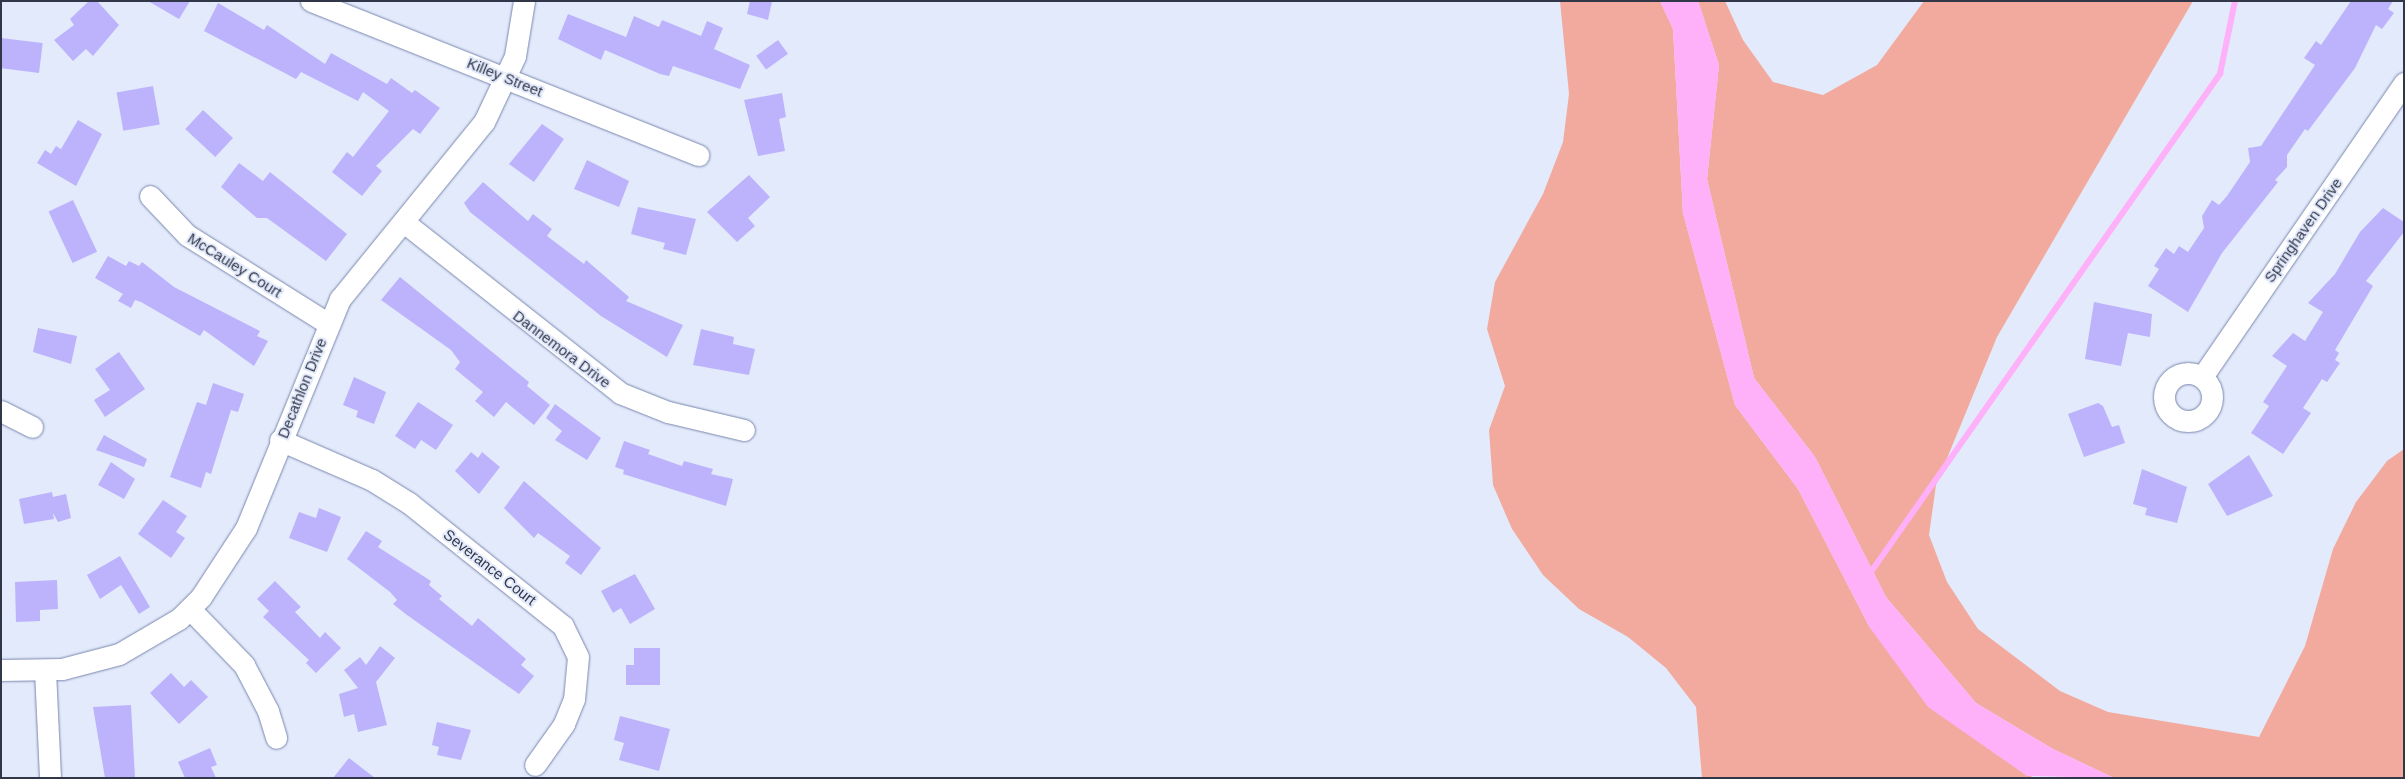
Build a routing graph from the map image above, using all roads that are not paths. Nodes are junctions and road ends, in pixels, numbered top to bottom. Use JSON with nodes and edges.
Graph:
{"nodes":[{"id":1,"x":311,"y":1,"type":"edge"},
{"id":2,"x":524,"y":1,"type":"edge"},
{"id":3,"x":505,"y":77,"type":"junction"},
{"id":4,"x":2404,"y":83,"type":"edge"},
{"id":5,"x":698,"y":156,"type":"dead end"},
{"id":6,"x":150,"y":196,"type":"dead end"},
{"id":7,"x":405,"y":223,"type":"junction"},
{"id":8,"x":329,"y":324,"type":"junction"},
{"id":9,"x":2202,"y":378,"type":"dead end"},
{"id":10,"x":1,"y":411,"type":"edge"},
{"id":11,"x":32,"y":427,"type":"dead end"},
{"id":12,"x":744,"y":430,"type":"dead end"},
{"id":13,"x":280,"y":440,"type":"junction"},
{"id":14,"x":190,"y":608,"type":"junction"},
{"id":15,"x":1,"y":670,"type":"edge"},
{"id":16,"x":44,"y":671,"type":"junction"},
{"id":17,"x":276,"y":738,"type":"dead end"},
{"id":18,"x":536,"y":765,"type":"dead end"},
{"id":19,"x":50,"y":778,"type":"edge"}],
"edges":[{"from":1,"to":3,"type":"street","name":"Killey Street"},
{"from":2,"to":3,"type":"street","name":"Decathlon Drive"},
{"from":3,"to":5,"type":"street","name":"Killey Street"},
{"from":3,"to":7,"type":"street","name":"Decathlon Drive"},
{"from":4,"to":9,"type":"street","name":"Springhaven Drive"},
{"from":6,"to":8,"type":"street","name":"McCauley Court"},
{"from":7,"to":8,"type":"street","name":"Decathlon Drive"},
{"from":7,"to":12,"type":"street","name":"Dannemora Drive"},
{"from":8,"to":13,"type":"street","name":"Decathlon Drive"},
{"from":10,"to":11,"type":"street"},
{"from":13,"to":14,"type":"street","name":"Decathlon Drive"},
{"from":13,"to":18,"type":"street","name":"Severance Court"},
{"from":14,"to":16,"type":"street","name":"Decathlon Drive"},
{"from":14,"to":17,"type":"street"},
{"from":15,"to":16,"type":"street","name":"Decathlon Drive"},
{"from":16,"to":19,"type":"street"}]}
